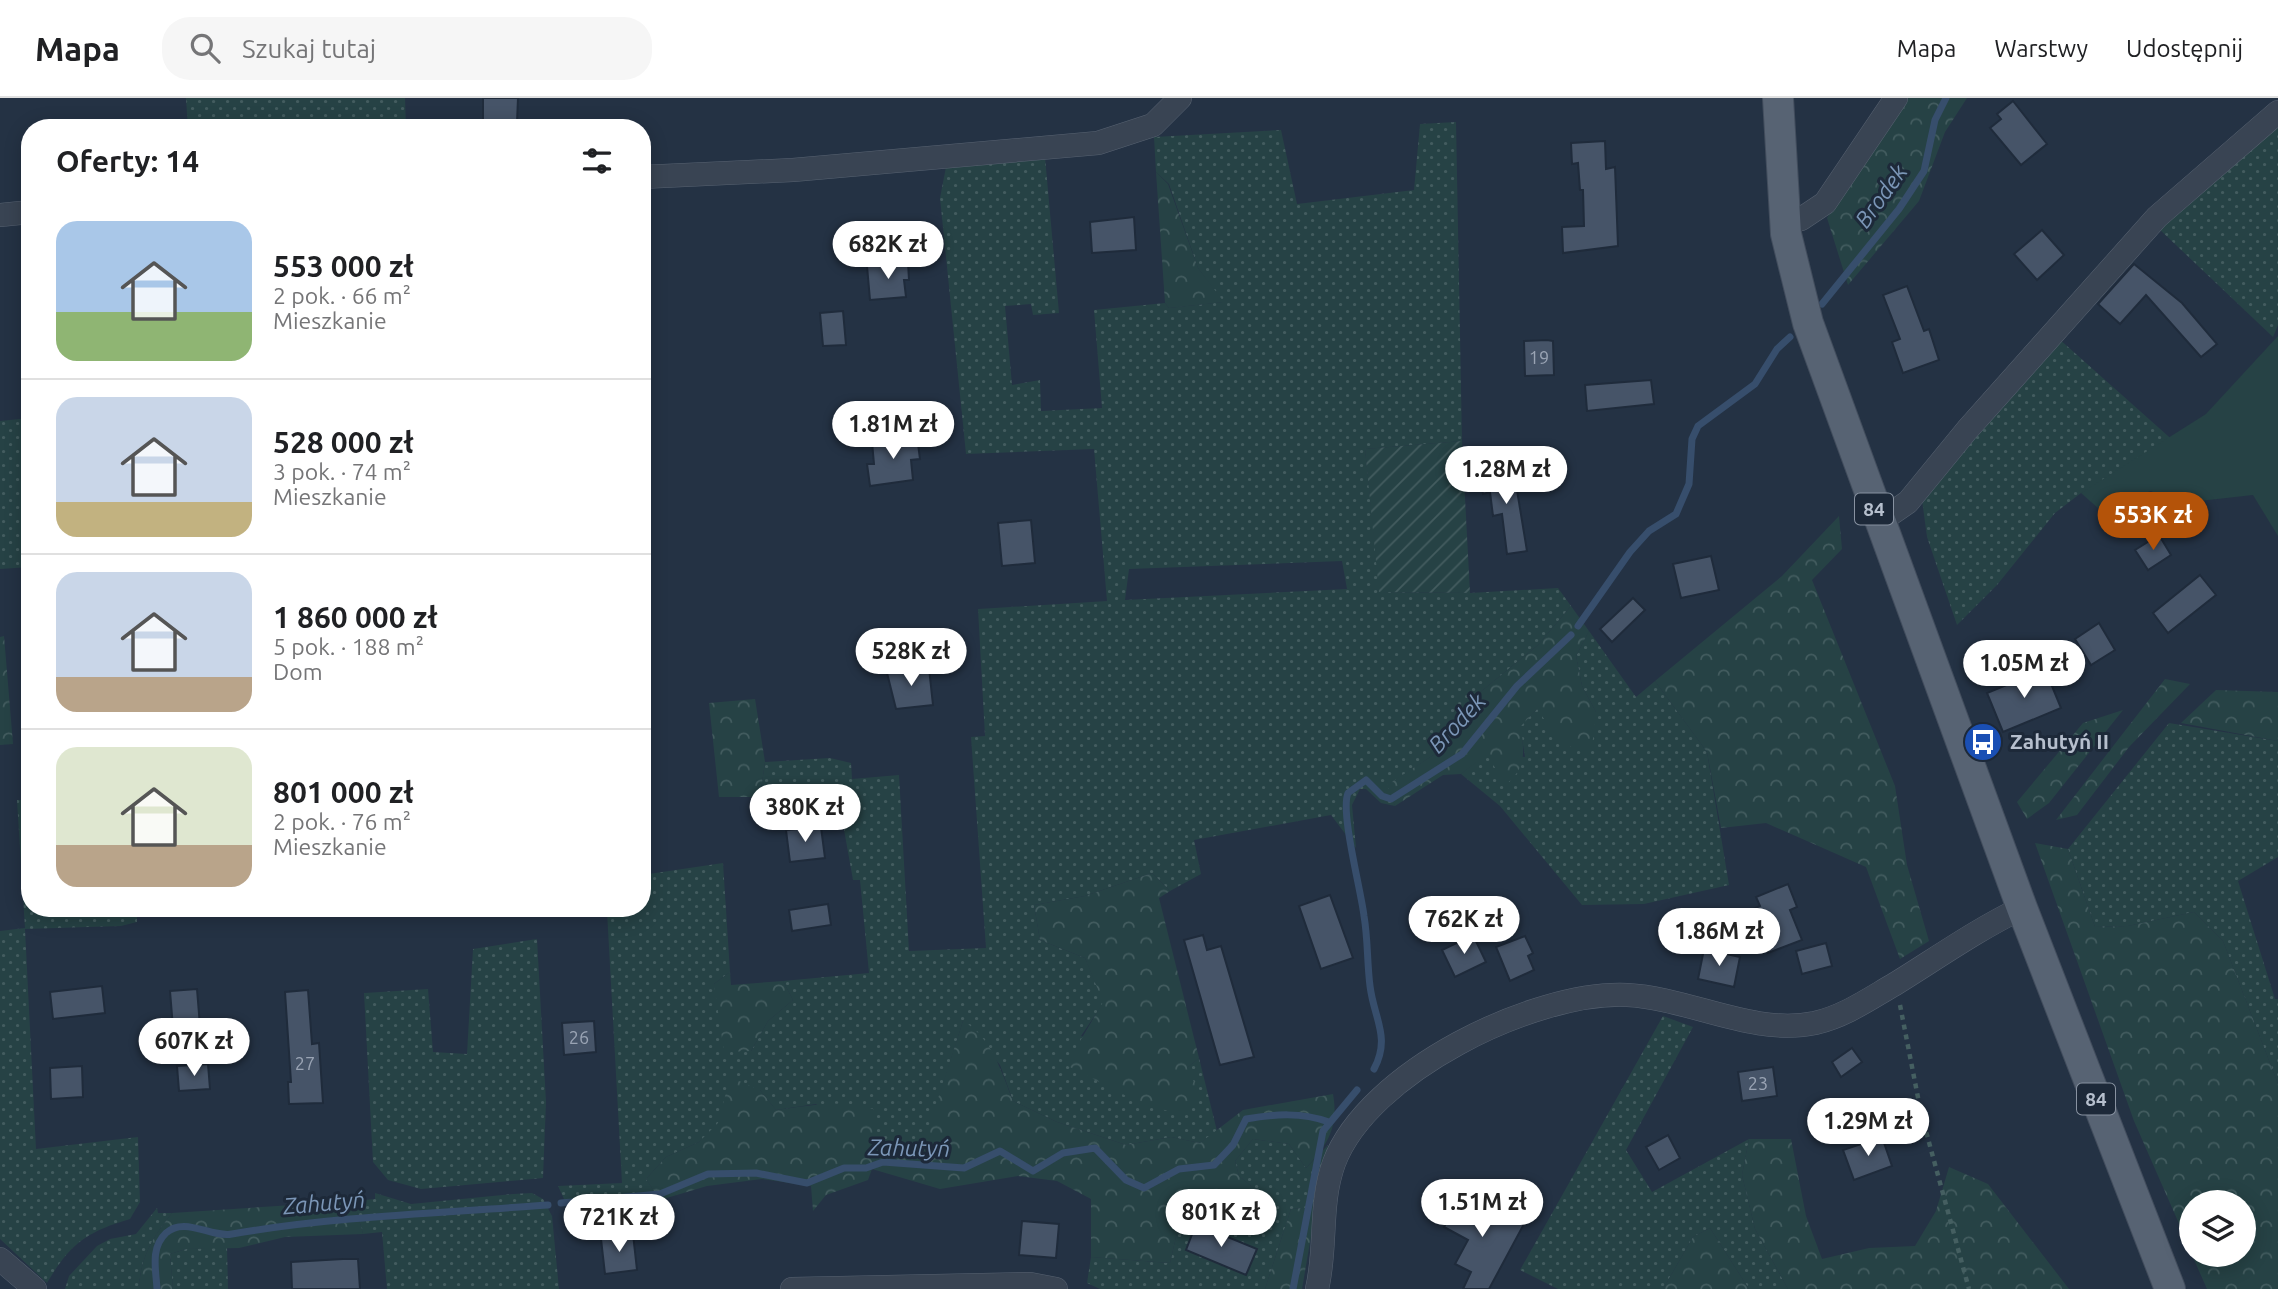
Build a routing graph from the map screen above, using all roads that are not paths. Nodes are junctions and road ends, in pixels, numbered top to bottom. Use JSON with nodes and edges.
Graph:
{"nodes":[{"id":1,"x":1180,"y":98,"type":"edge"},
{"id":2,"x":1778,"y":98,"type":"edge"},
{"id":3,"x":1896,"y":98,"type":"edge"},
{"id":4,"x":2278,"y":112,"type":"edge"},
{"id":5,"x":651,"y":177,"type":"edge"},
{"id":6,"x":21,"y":213,"type":"edge"},
{"id":7,"x":0,"y":215,"type":"edge"},
{"id":8,"x":1784,"y":223,"type":"junction"},
{"id":9,"x":1879,"y":522,"type":"junction"},
{"id":10,"x":2022,"y":908,"type":"junction"},
{"id":11,"x":0,"y":1259,"type":"edge"},
{"id":12,"x":35,"y":1289,"type":"edge"},
{"id":13,"x":792,"y":1289,"type":"edge"},
{"id":14,"x":1056,"y":1289,"type":"edge"},
{"id":15,"x":1317,"y":1289,"type":"edge"},
{"id":16,"x":2170,"y":1289,"type":"edge"}],
"edges":[{"from":1,"to":5,"type":"street"},
{"from":2,"to":8,"type":"main road","number":"84"},
{"from":3,"to":8,"type":"street"},
{"from":4,"to":9,"type":"street"},
{"from":6,"to":7,"type":"street"},
{"from":8,"to":9,"type":"main road","number":"84"},
{"from":9,"to":10,"type":"main road","number":"84"},
{"from":10,"to":15,"type":"street"},
{"from":10,"to":16,"type":"main road","number":"84"},
{"from":11,"to":12,"type":"street"},
{"from":13,"to":14,"type":"street"}]}
